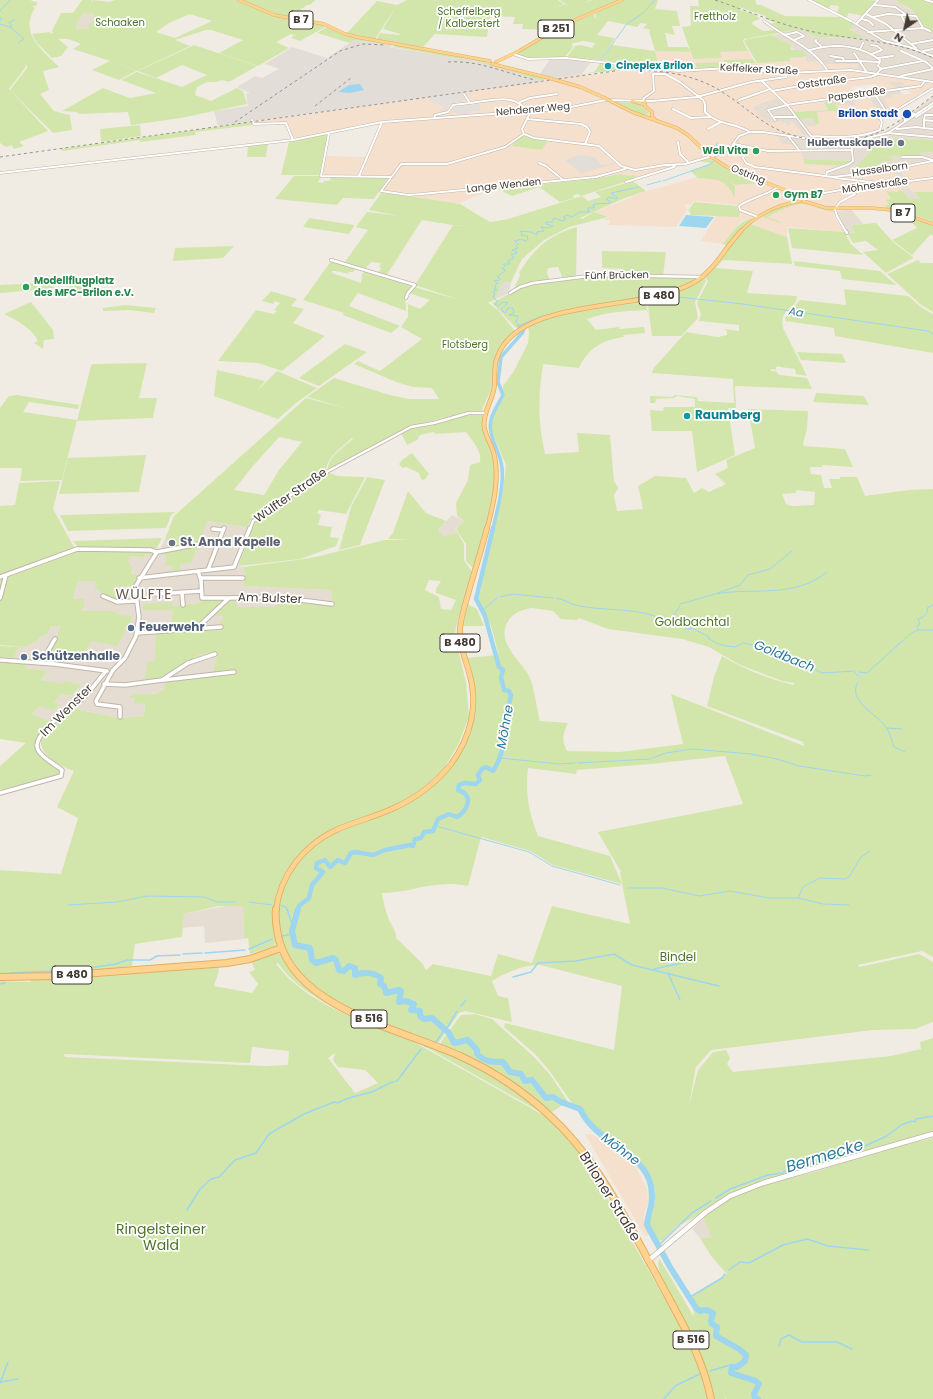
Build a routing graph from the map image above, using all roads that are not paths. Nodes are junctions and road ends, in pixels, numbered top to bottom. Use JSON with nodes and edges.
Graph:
{"nodes":[{"id":1,"x":239,"y":0,"type":"edge"},
{"id":2,"x":622,"y":0,"type":"edge"},
{"id":3,"x":809,"y":0,"type":"edge"},
{"id":4,"x":878,"y":0,"type":"edge"},
{"id":5,"x":925,"y":0,"type":"edge"},
{"id":6,"x":932,"y":1,"type":"edge"},
{"id":7,"x":890,"y":2,"type":"dead end"},
{"id":8,"x":875,"y":5,"type":"junction"},
{"id":9,"x":891,"y":6,"type":"junction"},
{"id":10,"x":866,"y":14,"type":"junction"},
{"id":11,"x":902,"y":15,"type":"junction"},
{"id":12,"x":873,"y":17,"type":"junction"},
{"id":13,"x":862,"y":19,"type":"junction"},
{"id":14,"x":764,"y":21,"type":"dead end"},
{"id":15,"x":856,"y":24,"type":"junction"},
{"id":16,"x":873,"y":25,"type":"dead end"},
{"id":17,"x":923,"y":28,"type":"junction"},
{"id":18,"x":908,"y":29,"type":"junction"},
{"id":19,"x":896,"y":30,"type":"junction"},
{"id":20,"x":930,"y":31,"type":"dead end"},
{"id":21,"x":868,"y":32,"type":"junction"},
{"id":22,"x":783,"y":35,"type":"junction"},
{"id":23,"x":924,"y":38,"type":"dead end"},
{"id":24,"x":932,"y":39,"type":"edge"},
{"id":25,"x":794,"y":40,"type":"junction"},
{"id":26,"x":816,"y":40,"type":"dead end"},
{"id":27,"x":832,"y":40,"type":"dead end"},
{"id":28,"x":848,"y":42,"type":"dead end"},
{"id":29,"x":927,"y":42,"type":"junction"},
{"id":30,"x":863,"y":43,"type":"dead end"},
{"id":31,"x":911,"y":44,"type":"junction"},
{"id":32,"x":871,"y":45,"type":"dead end"},
{"id":33,"x":821,"y":46,"type":"junction"},
{"id":34,"x":827,"y":46,"type":"junction"},
{"id":35,"x":834,"y":46,"type":"junction"},
{"id":36,"x":841,"y":46,"type":"junction"},
{"id":37,"x":848,"y":47,"type":"junction"},
{"id":38,"x":860,"y":49,"type":"junction"},
{"id":39,"x":933,"y":49,"type":"edge"},
{"id":40,"x":810,"y":50,"type":"junction"},
{"id":41,"x":829,"y":50,"type":"dead end"},
{"id":42,"x":842,"y":50,"type":"dead end"},
{"id":43,"x":901,"y":51,"type":"dead end"},
{"id":44,"x":922,"y":51,"type":"junction"},
{"id":45,"x":854,"y":53,"type":"dead end"},
{"id":46,"x":513,"y":54,"type":"junction"},
{"id":47,"x":872,"y":54,"type":"junction"},
{"id":48,"x":830,"y":56,"type":"dead end"},
{"id":49,"x":893,"y":56,"type":"dead end"},
{"id":50,"x":933,"y":56,"type":"edge"},
{"id":51,"x":878,"y":58,"type":"junction"},
{"id":52,"x":836,"y":61,"type":"dead end"},
{"id":53,"x":844,"y":61,"type":"junction"},
{"id":54,"x":859,"y":61,"type":"junction"},
{"id":55,"x":922,"y":61,"type":"junction"},
{"id":56,"x":880,"y":62,"type":"junction"},
{"id":57,"x":493,"y":63,"type":"junction"},
{"id":58,"x":933,"y":68,"type":"edge"},
{"id":59,"x":881,"y":69,"type":"junction"},
{"id":60,"x":827,"y":70,"type":"junction"},
{"id":61,"x":866,"y":71,"type":"junction"},
{"id":62,"x":876,"y":73,"type":"junction"},
{"id":63,"x":785,"y":75,"type":"junction"},
{"id":64,"x":899,"y":76,"type":"junction"},
{"id":65,"x":762,"y":81,"type":"junction"},
{"id":66,"x":925,"y":81,"type":"junction"},
{"id":67,"x":933,"y":82,"type":"edge"},
{"id":68,"x":933,"y":88,"type":"edge"},
{"id":69,"x":771,"y":90,"type":"junction"},
{"id":70,"x":874,"y":93,"type":"junction"},
{"id":71,"x":464,"y":94,"type":"dead end"},
{"id":72,"x":557,"y":94,"type":"dead end"},
{"id":73,"x":699,"y":97,"type":"junction"},
{"id":74,"x":739,"y":100,"type":"dead end"},
{"id":75,"x":632,"y":101,"type":"joint"},
{"id":76,"x":520,"y":102,"type":"junction"},
{"id":77,"x":643,"y":102,"type":"junction"},
{"id":78,"x":470,"y":103,"type":"junction"},
{"id":79,"x":933,"y":103,"type":"edge"},
{"id":80,"x":786,"y":105,"type":"junction"},
{"id":81,"x":932,"y":108,"type":"edge"},
{"id":82,"x":673,"y":109,"type":"dead end"},
{"id":83,"x":528,"y":111,"type":"junction"},
{"id":84,"x":650,"y":111,"type":"junction"},
{"id":85,"x":634,"y":113,"type":"junction"},
{"id":86,"x":889,"y":115,"type":"junction"},
{"id":87,"x":933,"y":115,"type":"edge"},
{"id":88,"x":649,"y":117,"type":"junction"},
{"id":89,"x":710,"y":117,"type":"junction"},
{"id":90,"x":773,"y":117,"type":"junction"},
{"id":91,"x":796,"y":117,"type":"junction"},
{"id":92,"x":434,"y":118,"type":"junction"},
{"id":93,"x":915,"y":118,"type":"junction"},
{"id":94,"x":252,"y":120,"type":"dead end"},
{"id":95,"x":527,"y":120,"type":"junction"},
{"id":96,"x":775,"y":120,"type":"dead end"},
{"id":97,"x":924,"y":120,"type":"junction"},
{"id":98,"x":906,"y":121,"type":"junction"},
{"id":99,"x":933,"y":121,"type":"edge"},
{"id":100,"x":382,"y":122,"type":"junction"},
{"id":101,"x":721,"y":122,"type":"junction"},
{"id":102,"x":917,"y":127,"type":"junction"},
{"id":103,"x":924,"y":128,"type":"junction"},
{"id":104,"x":708,"y":129,"type":"dead end"},
{"id":105,"x":896,"y":129,"type":"junction"},
{"id":106,"x":933,"y":129,"type":"edge"},
{"id":107,"x":880,"y":130,"type":"junction"},
{"id":108,"x":750,"y":132,"type":"junction"},
{"id":109,"x":328,"y":133,"type":"junction"},
{"id":110,"x":888,"y":133,"type":"junction"},
{"id":111,"x":524,"y":134,"type":"junction"},
{"id":112,"x":788,"y":136,"type":"junction"},
{"id":113,"x":933,"y":137,"type":"edge"},
{"id":114,"x":293,"y":140,"type":"junction"},
{"id":115,"x":851,"y":141,"type":"junction"},
{"id":116,"x":678,"y":142,"type":"dead end"},
{"id":117,"x":585,"y":144,"type":"junction"},
{"id":118,"x":734,"y":144,"type":"junction"},
{"id":119,"x":748,"y":147,"type":"junction"},
{"id":120,"x":799,"y":150,"type":"junction"},
{"id":121,"x":852,"y":150,"type":"junction"},
{"id":122,"x":711,"y":156,"type":"junction"},
{"id":123,"x":902,"y":157,"type":"dead end"},
{"id":124,"x":933,"y":161,"type":"edge"},
{"id":125,"x":539,"y":163,"type":"dead end"},
{"id":126,"x":689,"y":163,"type":"junction"},
{"id":127,"x":676,"y":164,"type":"junction"},
{"id":128,"x":626,"y":168,"type":"junction"},
{"id":129,"x":0,"y":173,"type":"edge"},
{"id":130,"x":359,"y":176,"type":"junction"},
{"id":131,"x":391,"y":176,"type":"junction"},
{"id":132,"x":826,"y":176,"type":"junction"},
{"id":133,"x":833,"y":177,"type":"junction"},
{"id":134,"x":933,"y":178,"type":"edge"},
{"id":135,"x":564,"y":180,"type":"junction"},
{"id":136,"x":626,"y":182,"type":"dead end"},
{"id":137,"x":882,"y":184,"type":"junction"},
{"id":138,"x":778,"y":187,"type":"junction"},
{"id":139,"x":788,"y":191,"type":"junction"},
{"id":140,"x":794,"y":194,"type":"junction"},
{"id":141,"x":855,"y":194,"type":"dead end"},
{"id":142,"x":802,"y":199,"type":"junction"},
{"id":143,"x":792,"y":202,"type":"junction"},
{"id":144,"x":835,"y":209,"type":"junction"},
{"id":145,"x":758,"y":217,"type":"junction"},
{"id":146,"x":933,"y":224,"type":"edge"},
{"id":147,"x":847,"y":233,"type":"dead end"},
{"id":148,"x":331,"y":260,"type":"dead end"},
{"id":149,"x":703,"y":277,"type":"junction"},
{"id":150,"x":510,"y":293,"type":"dead end"},
{"id":151,"x":406,"y":298,"type":"dead end"},
{"id":152,"x":485,"y":413,"type":"junction"},
{"id":153,"x":213,"y":529,"type":"dead end"},
{"id":154,"x":218,"y":544,"type":"junction"},
{"id":155,"x":157,"y":552,"type":"junction"},
{"id":156,"x":208,"y":570,"type":"junction"},
{"id":157,"x":198,"y":571,"type":"junction"},
{"id":158,"x":6,"y":575,"type":"junction"},
{"id":159,"x":0,"y":577,"type":"edge"},
{"id":160,"x":139,"y":578,"type":"junction"},
{"id":161,"x":201,"y":578,"type":"junction"},
{"id":162,"x":243,"y":578,"type":"dead end"},
{"id":163,"x":201,"y":592,"type":"junction"},
{"id":164,"x":182,"y":593,"type":"junction"},
{"id":165,"x":156,"y":594,"type":"dead end"},
{"id":166,"x":103,"y":596,"type":"dead end"},
{"id":167,"x":0,"y":598,"type":"edge"},
{"id":168,"x":229,"y":598,"type":"junction"},
{"id":169,"x":135,"y":601,"type":"junction"},
{"id":170,"x":332,"y":604,"type":"dead end"},
{"id":171,"x":183,"y":605,"type":"dead end"},
{"id":172,"x":221,"y":627,"type":"dead end"},
{"id":173,"x":196,"y":629,"type":"junction"},
{"id":174,"x":137,"y":633,"type":"junction"},
{"id":175,"x":55,"y":639,"type":"dead end"},
{"id":176,"x":215,"y":654,"type":"dead end"},
{"id":177,"x":0,"y":660,"type":"edge"},
{"id":178,"x":41,"y":663,"type":"junction"},
{"id":179,"x":106,"y":671,"type":"junction"},
{"id":180,"x":112,"y":672,"type":"junction"},
{"id":181,"x":234,"y":672,"type":"dead end"},
{"id":182,"x":163,"y":679,"type":"junction"},
{"id":183,"x":104,"y":684,"type":"junction"},
{"id":184,"x":120,"y":717,"type":"dead end"},
{"id":185,"x":0,"y":793,"type":"edge"},
{"id":186,"x":281,"y":948,"type":"junction"},
{"id":187,"x":0,"y":977,"type":"edge"},
{"id":188,"x":933,"y":1134,"type":"edge"},
{"id":189,"x":648,"y":1261,"type":"junction"},
{"id":190,"x":711,"y":1399,"type":"edge"}],
"edges":[{"from":1,"to":57,"type":"main road","number":"B 7"},
{"from":2,"to":46,"type":"main road","number":"B 251"},
{"from":3,"to":15,"type":"street"},
{"from":4,"to":8,"type":"street"},
{"from":5,"to":6,"type":"street"},
{"from":7,"to":9,"type":"street"},
{"from":8,"to":9,"type":"street"},
{"from":8,"to":10,"type":"street"},
{"from":9,"to":11,"type":"street"},
{"from":10,"to":12,"type":"street"},
{"from":10,"to":13,"type":"street"},
{"from":11,"to":12,"type":"street"},
{"from":11,"to":17,"type":"street"},
{"from":11,"to":18,"type":"street"},
{"from":12,"to":19,"type":"street"},
{"from":13,"to":15,"type":"street"},
{"from":13,"to":16,"type":"street"},
{"from":14,"to":22,"type":"street"},
{"from":15,"to":21,"type":"street"},
{"from":17,"to":18,"type":"street"},
{"from":17,"to":20,"type":"street"},
{"from":18,"to":19,"type":"street"},
{"from":19,"to":21,"type":"street"},
{"from":19,"to":31,"type":"street"},
{"from":21,"to":44,"type":"street"},
{"from":22,"to":25,"type":"street"},
{"from":22,"to":25,"type":"street"},
{"from":23,"to":29,"type":"street"},
{"from":24,"to":29,"type":"street"},
{"from":25,"to":40,"type":"street"},
{"from":26,"to":33,"type":"street"},
{"from":27,"to":35,"type":"street"},
{"from":28,"to":37,"type":"street"},
{"from":29,"to":31,"type":"street"},
{"from":30,"to":38,"type":"street"},
{"from":31,"to":44,"type":"street"},
{"from":32,"to":47,"type":"street"},
{"from":33,"to":34,"type":"street"},
{"from":33,"to":40,"type":"street"},
{"from":34,"to":35,"type":"street"},
{"from":34,"to":41,"type":"street"},
{"from":35,"to":36,"type":"street"},
{"from":36,"to":37,"type":"street"},
{"from":36,"to":42,"type":"street"},
{"from":37,"to":38,"type":"street"},
{"from":38,"to":47,"type":"street"},
{"from":39,"to":44,"type":"street"},
{"from":40,"to":60,"type":"street"},
{"from":43,"to":55,"type":"street"},
{"from":44,"to":50,"type":"street"},
{"from":45,"to":54,"type":"street"},
{"from":46,"to":57,"type":"main road","number":"B 251"},
{"from":46,"to":63,"type":"street","name":"Keffelker Straße"},
{"from":47,"to":51,"type":"street"},
{"from":48,"to":53,"type":"street"},
{"from":49,"to":51,"type":"street"},
{"from":51,"to":56,"type":"street"},
{"from":52,"to":53,"type":"street"},
{"from":53,"to":54,"type":"street"},
{"from":54,"to":56,"type":"street"},
{"from":54,"to":61,"type":"street"},
{"from":55,"to":58,"type":"street"},
{"from":55,"to":59,"type":"street"},
{"from":56,"to":59,"type":"street"},
{"from":57,"to":85,"type":"main road","number":"B 7","bridge":true},
{"from":58,"to":64,"type":"street"},
{"from":59,"to":62,"type":"street","name":"Oststraße"},
{"from":60,"to":61,"type":"street","name":"Keffelker Straße"},
{"from":60,"to":63,"type":"street","name":"Keffelker Straße"},
{"from":61,"to":62,"type":"street","name":"Keffelker Straße"},
{"from":62,"to":64,"type":"street","name":"Keffelker Straße"},
{"from":62,"to":69,"type":"street","name":"Oststraße"},
{"from":63,"to":65,"type":"street"},
{"from":64,"to":66,"type":"street","name":"Keffelker Straße"},
{"from":65,"to":69,"type":"street"},
{"from":65,"to":73,"type":"street"},
{"from":66,"to":67,"type":"street","name":"Keffelker Straße"},
{"from":66,"to":70,"type":"street","name":"Papestraße"},
{"from":68,"to":86,"type":"street"},
{"from":69,"to":74,"type":"street","name":"Oststraße"},
{"from":69,"to":80,"type":"street"},
{"from":70,"to":80,"type":"street","name":"Papestraße"},
{"from":70,"to":86,"type":"street"},
{"from":71,"to":78,"type":"street"},
{"from":72,"to":76,"type":"street"},
{"from":73,"to":77,"type":"street"},
{"from":73,"to":77,"type":"street"},
{"from":73,"to":89,"type":"street"},
{"from":75,"to":77,"type":"main road"},
{"from":75,"to":83,"type":"street","name":"Nehdener Weg"},
{"from":76,"to":78,"type":"street"},
{"from":76,"to":83,"type":"street"},
{"from":77,"to":84,"type":"main road"},
{"from":77,"to":88,"type":"main road"},
{"from":78,"to":92,"type":"street"},
{"from":79,"to":98,"type":"street"},
{"from":80,"to":90,"type":"street","name":"Papestraße"},
{"from":80,"to":91,"type":"street"},
{"from":81,"to":93,"type":"street"},
{"from":82,"to":89,"type":"street"},
{"from":83,"to":92,"type":"street","name":"Nehdener Weg"},
{"from":83,"to":95,"type":"street"},
{"from":84,"to":85,"type":"main road"},
{"from":84,"to":88,"type":"main road"},
{"from":85,"to":88,"type":"main road","number":"B 7"},
{"from":86,"to":107,"type":"street"},
{"from":87,"to":97,"type":"street"},
{"from":88,"to":122,"type":"main road","name":"Ostring","number":"B 7"},
{"from":89,"to":101,"type":"street"},
{"from":90,"to":91,"type":"street"},
{"from":90,"to":96,"type":"street"},
{"from":91,"to":107,"type":"street"},
{"from":92,"to":100,"type":"street","name":"Nehdener Weg"},
{"from":93,"to":98,"type":"street"},
{"from":93,"to":102,"type":"street"},
{"from":94,"to":114,"type":"street"},
{"from":95,"to":111,"type":"street"},
{"from":95,"to":117,"type":"street"},
{"from":97,"to":99,"type":"street"},
{"from":97,"to":103,"type":"street"},
{"from":98,"to":105,"type":"street"},
{"from":100,"to":109,"type":"street","name":"Nehdener Weg"},
{"from":100,"to":130,"type":"street"},
{"from":101,"to":104,"type":"street"},
{"from":101,"to":108,"type":"street"},
{"from":102,"to":103,"type":"street"},
{"from":102,"to":105,"type":"street"},
{"from":103,"to":106,"type":"street"},
{"from":105,"to":110,"type":"street"},
{"from":107,"to":110,"type":"street"},
{"from":108,"to":112,"type":"street"},
{"from":108,"to":118,"type":"street"},
{"from":109,"to":114,"type":"street","name":"Nehdener Weg"},
{"from":109,"to":130,"type":"street"},
{"from":110,"to":113,"type":"street"},
{"from":110,"to":115,"type":"street"},
{"from":111,"to":117,"type":"street"},
{"from":111,"to":131,"type":"street"},
{"from":112,"to":115,"type":"street"},
{"from":112,"to":120,"type":"street"},
{"from":114,"to":129,"type":"street","name":"Nehdener Weg"},
{"from":115,"to":121,"type":"street"},
{"from":116,"to":126,"type":"street"},
{"from":117,"to":128,"type":"street"},
{"from":118,"to":119,"type":"street"},
{"from":118,"to":122,"type":"street"},
{"from":119,"to":120,"type":"street"},
{"from":119,"to":132,"type":"street","name":"Hasselborn"},
{"from":120,"to":121,"type":"street"},
{"from":121,"to":132,"type":"street"},
{"from":122,"to":126,"type":"street"},
{"from":122,"to":138,"type":"main road","name":"Ostring","number":"B 7"},
{"from":123,"to":124,"type":"street"},
{"from":124,"to":133,"type":"street","name":"Hasselborn"},
{"from":125,"to":135,"type":"street"},
{"from":126,"to":127,"type":"street"},
{"from":127,"to":128,"type":"street"},
{"from":127,"to":136,"type":"street"},
{"from":128,"to":135,"type":"street","name":"Lange Wenden"},
{"from":130,"to":131,"type":"street"},
{"from":131,"to":135,"type":"street","name":"Lange Wenden"},
{"from":132,"to":133,"type":"street","name":"Hasselborn"},
{"from":133,"to":137,"type":"street"},
{"from":134,"to":137,"type":"street","name":"Möhnestraße"},
{"from":137,"to":142,"type":"street","name":"Möhnestraße"},
{"from":138,"to":139,"type":"main road","name":"Ostring","number":"B 7"},
{"from":138,"to":145,"type":"street","name":"Ostring"},
{"from":139,"to":140,"type":"main road","number":"B 7"},
{"from":139,"to":142,"type":"main road","number":"B 7"},
{"from":140,"to":142,"type":"main road","number":"B 7"},
{"from":140,"to":143,"type":"main road"},
{"from":141,"to":144,"type":"street"},
{"from":142,"to":143,"type":"main road","number":"B 480"},
{"from":142,"to":144,"type":"main road","number":"B 7"},
{"from":143,"to":145,"type":"main road","number":"B 480"},
{"from":144,"to":146,"type":"main road","number":"B 7"},
{"from":144,"to":147,"type":"street"},
{"from":145,"to":149,"type":"main road","number":"B 480"},
{"from":148,"to":151,"type":"street"},
{"from":149,"to":150,"type":"street","name":"Fünf Brücken"},
{"from":149,"to":152,"type":"main road","number":"B 480"},
{"from":152,"to":156,"type":"street","name":"Wülfter Straße"},
{"from":152,"to":186,"type":"main road","number":"B 480"},
{"from":153,"to":154,"type":"street"},
{"from":154,"to":155,"type":"street"},
{"from":154,"to":156,"type":"street"},
{"from":155,"to":158,"type":"street"},
{"from":155,"to":160,"type":"street"},
{"from":156,"to":157,"type":"street","name":"Wülfter Straße"},
{"from":157,"to":160,"type":"street","name":"Wülfter Straße"},
{"from":157,"to":161,"type":"street"},
{"from":158,"to":159,"type":"street"},
{"from":158,"to":167,"type":"street"},
{"from":160,"to":169,"type":"street"},
{"from":161,"to":162,"type":"street"},
{"from":161,"to":163,"type":"street"},
{"from":163,"to":164,"type":"street"},
{"from":163,"to":168,"type":"street"},
{"from":164,"to":165,"type":"street"},
{"from":164,"to":171,"type":"street"},
{"from":166,"to":169,"type":"street"},
{"from":168,"to":170,"type":"street","name":"Am Bulster"},
{"from":168,"to":173,"type":"street","name":"Am Bulster"},
{"from":169,"to":174,"type":"street"},
{"from":172,"to":173,"type":"street"},
{"from":173,"to":174,"type":"street"},
{"from":174,"to":180,"type":"street"},
{"from":175,"to":178,"type":"street"},
{"from":176,"to":182,"type":"street"},
{"from":177,"to":178,"type":"street"},
{"from":178,"to":179,"type":"street"},
{"from":179,"to":180,"type":"street"},
{"from":179,"to":185,"type":"street","name":"Im Wenster"},
{"from":180,"to":183,"type":"street"},
{"from":181,"to":182,"type":"street"},
{"from":182,"to":183,"type":"street"},
{"from":183,"to":184,"type":"street"},
{"from":186,"to":187,"type":"main road","number":"B 480"},
{"from":186,"to":189,"type":"main road","name":"Briloner Straße","number":"B 516"},
{"from":188,"to":189,"type":"street"},
{"from":189,"to":190,"type":"main road","name":"Briloner Straße","number":"B 516"}]}
